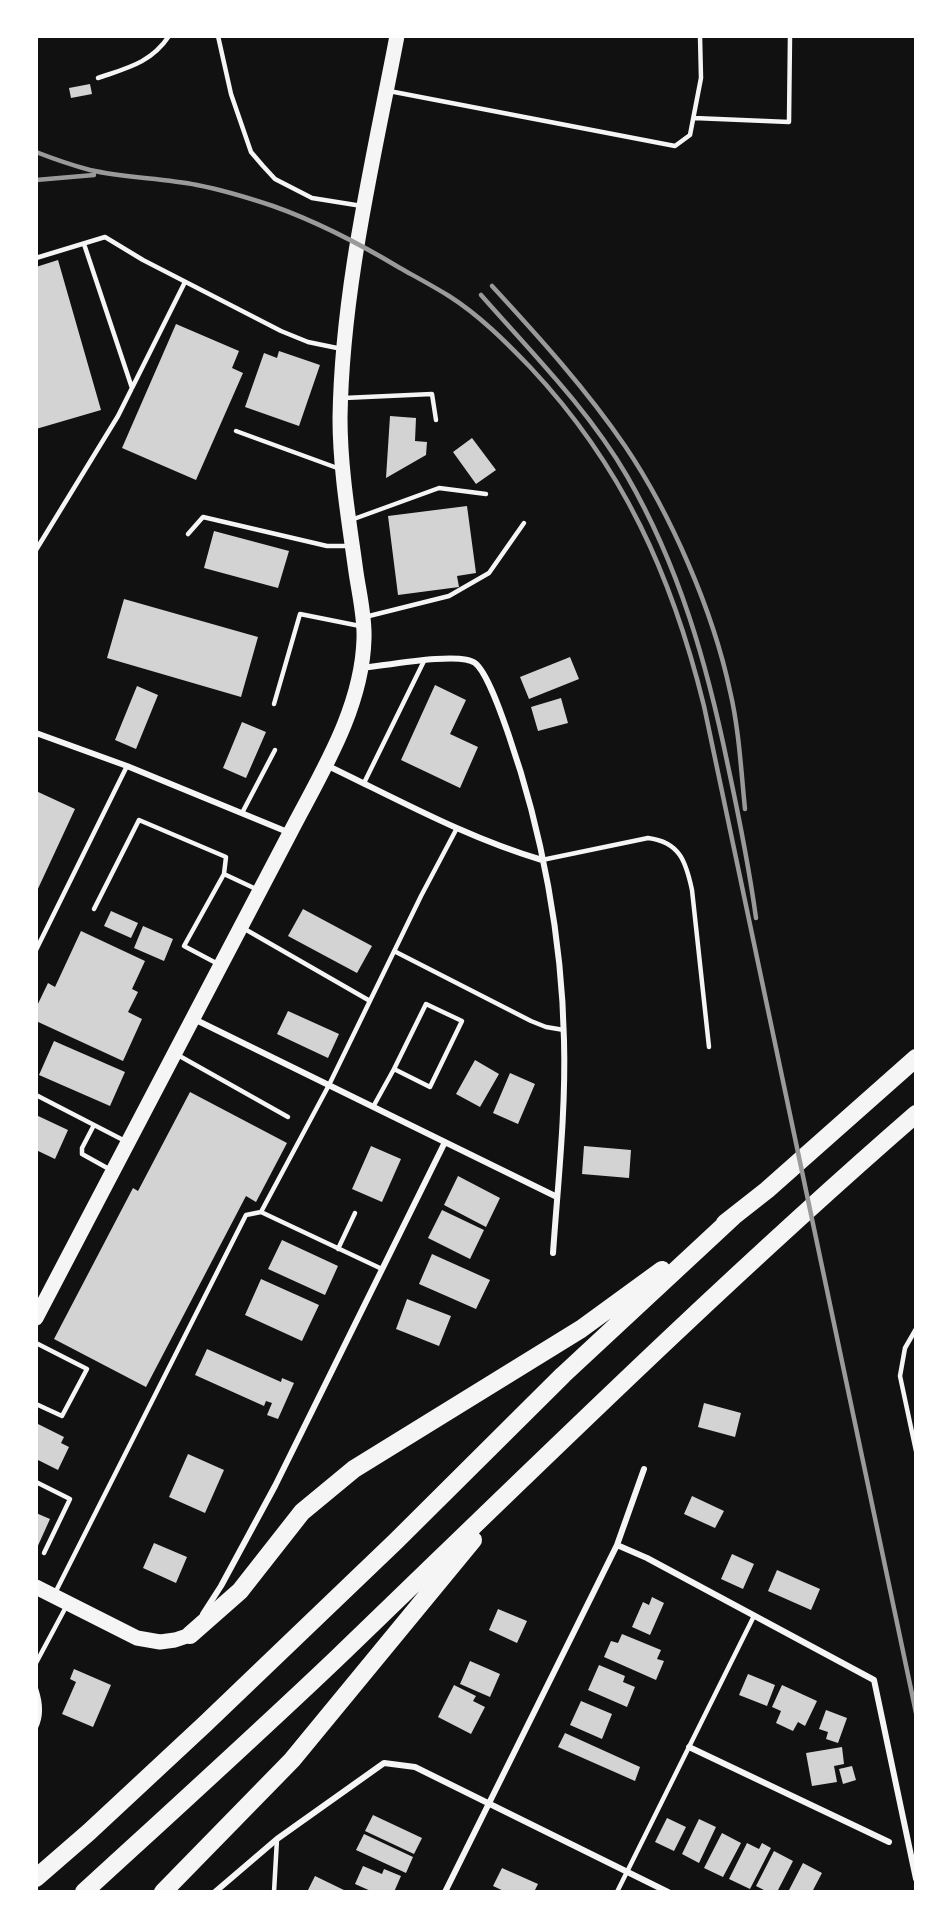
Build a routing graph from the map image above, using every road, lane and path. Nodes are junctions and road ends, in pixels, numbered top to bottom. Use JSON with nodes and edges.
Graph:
{"nodes":[{"id":1,"x":169,"y":36,"type":"edge"},
{"id":2,"x":218,"y":36,"type":"edge"},
{"id":3,"x":397,"y":36,"type":"edge"},
{"id":4,"x":700,"y":36,"type":"edge"},
{"id":5,"x":790,"y":36,"type":"edge"},
{"id":6,"x":98,"y":78,"type":"dead end"},
{"id":7,"x":386,"y":90,"type":"junction"},
{"id":8,"x":694,"y":118,"type":"junction"},
{"id":9,"x":364,"y":207,"type":"junction"},
{"id":10,"x":84,"y":244,"type":"junction"},
{"id":11,"x":36,"y":258,"type":"edge"},
{"id":12,"x":185,"y":282,"type":"junction"},
{"id":13,"x":345,"y":350,"type":"junction"},
{"id":14,"x":132,"y":388,"type":"junction"},
{"id":15,"x":342,"y":398,"type":"junction"},
{"id":16,"x":436,"y":420,"type":"dead end"},
{"id":17,"x":236,"y":431,"type":"dead end"},
{"id":18,"x":343,"y":470,"type":"junction"},
{"id":19,"x":486,"y":494,"type":"dead end"},
{"id":20,"x":349,"y":521,"type":"junction"},
{"id":21,"x":524,"y":523,"type":"dead end"},
{"id":22,"x":188,"y":534,"type":"dead end"},
{"id":23,"x":352,"y":546,"type":"junction"},
{"id":24,"x":36,"y":550,"type":"edge"},
{"id":25,"x":363,"y":622,"type":"junction"},
{"id":26,"x":424,"y":661,"type":"junction"},
{"id":27,"x":360,"y":669,"type":"junction"},
{"id":28,"x":274,"y":704,"type":"dead end"},
{"id":29,"x":36,"y":733,"type":"edge"},
{"id":30,"x":275,"y":750,"type":"dead end"},
{"id":31,"x":325,"y":764,"type":"junction"},
{"id":32,"x":127,"y":766,"type":"junction"},
{"id":33,"x":364,"y":783,"type":"junction"},
{"id":34,"x":242,"y":813,"type":"junction"},
{"id":35,"x":457,"y":828,"type":"junction"},
{"id":36,"x":290,"y":833,"type":"junction"},
{"id":37,"x":542,"y":860,"type":"junction"},
{"id":38,"x":224,"y":874,"type":"junction"},
{"id":39,"x":260,"y":891,"type":"junction"},
{"id":40,"x":94,"y":909,"type":"dead end"},
{"id":41,"x":240,"y":927,"type":"junction"},
{"id":42,"x":36,"y":950,"type":"edge"},
{"id":43,"x":394,"y":951,"type":"junction"},
{"id":44,"x":220,"y":966,"type":"junction"},
{"id":45,"x":370,"y":1001,"type":"junction"},
{"id":46,"x":192,"y":1018,"type":"junction"},
{"id":47,"x":564,"y":1030,"type":"junction"},
{"id":48,"x":709,"y":1047,"type":"dead end"},
{"id":49,"x":174,"y":1053,"type":"junction"},
{"id":50,"x":916,"y":1058,"type":"edge"},
{"id":51,"x":394,"y":1069,"type":"junction"},
{"id":52,"x":329,"y":1085,"type":"junction"},
{"id":53,"x":36,"y":1095,"type":"edge"},
{"id":54,"x":373,"y":1107,"type":"junction"},
{"id":55,"x":916,"y":1114,"type":"edge"},
{"id":56,"x":288,"y":1117,"type":"dead end"},
{"id":57,"x":94,"y":1125,"type":"junction"},
{"id":58,"x":445,"y":1142,"type":"junction"},
{"id":59,"x":128,"y":1143,"type":"junction"},
{"id":60,"x":113,"y":1171,"type":"junction"},
{"id":61,"x":557,"y":1197,"type":"junction"},
{"id":62,"x":261,"y":1212,"type":"junction"},
{"id":63,"x":355,"y":1213,"type":"dead end"},
{"id":64,"x":733,"y":1217,"type":"junction"},
{"id":65,"x":338,"y":1249,"type":"junction"},
{"id":66,"x":553,"y":1253,"type":"dead end"},
{"id":67,"x":382,"y":1269,"type":"junction"},
{"id":68,"x":36,"y":1318,"type":"edge"},
{"id":69,"x":916,"y":1329,"type":"edge"},
{"id":70,"x":36,"y":1343,"type":"edge"},
{"id":71,"x":36,"y":1404,"type":"edge"},
{"id":72,"x":916,"y":1451,"type":"edge"},
{"id":73,"x":644,"y":1469,"type":"dead end"},
{"id":74,"x":528,"y":1473,"type":"junction"},
{"id":75,"x":36,"y":1482,"type":"edge"},
{"id":76,"x":617,"y":1545,"type":"junction"},
{"id":77,"x":44,"y":1553,"type":"dead end"},
{"id":78,"x":36,"y":1587,"type":"edge"},
{"id":79,"x":53,"y":1596,"type":"junction"},
{"id":80,"x":68,"y":1604,"type":"junction"},
{"id":81,"x":754,"y":1616,"type":"junction"},
{"id":82,"x":190,"y":1635,"type":"junction"},
{"id":83,"x":36,"y":1663,"type":"edge"},
{"id":84,"x":36,"y":1689,"type":"edge"},
{"id":85,"x":36,"y":1726,"type":"edge"},
{"id":86,"x":690,"y":1747,"type":"junction"},
{"id":87,"x":489,"y":1803,"type":"junction"},
{"id":88,"x":277,"y":1839,"type":"junction"},
{"id":89,"x":889,"y":1842,"type":"dead end"},
{"id":90,"x":627,"y":1872,"type":"junction"},
{"id":91,"x":36,"y":1878,"type":"edge"},
{"id":92,"x":916,"y":1879,"type":"edge"},
{"id":93,"x":84,"y":1892,"type":"edge"},
{"id":94,"x":163,"y":1892,"type":"edge"},
{"id":95,"x":215,"y":1892,"type":"edge"},
{"id":96,"x":274,"y":1892,"type":"edge"},
{"id":97,"x":445,"y":1892,"type":"edge"},
{"id":98,"x":617,"y":1892,"type":"edge"},
{"id":99,"x":668,"y":1892,"type":"edge"}],
"edges":[{"from":1,"to":6,"type":"lane"},
{"from":2,"to":9,"type":"lane"},
{"from":3,"to":7,"type":"main road"},
{"from":4,"to":8,"type":"lane"},
{"from":5,"to":8,"type":"lane"},
{"from":7,"to":8,"type":"lane"},
{"from":7,"to":9,"type":"main road"},
{"from":9,"to":13,"type":"main road"},
{"from":10,"to":11,"type":"lane"},
{"from":10,"to":12,"type":"lane"},
{"from":10,"to":14,"type":"lane"},
{"from":12,"to":13,"type":"lane"},
{"from":12,"to":14,"type":"lane"},
{"from":13,"to":15,"type":"main road"},
{"from":14,"to":24,"type":"lane"},
{"from":15,"to":16,"type":"lane"},
{"from":15,"to":18,"type":"main road"},
{"from":17,"to":18,"type":"lane"},
{"from":18,"to":20,"type":"main road"},
{"from":19,"to":20,"type":"lane"},
{"from":20,"to":23,"type":"main road"},
{"from":21,"to":25,"type":"lane"},
{"from":22,"to":23,"type":"lane"},
{"from":23,"to":25,"type":"main road"},
{"from":25,"to":27,"type":"main road"},
{"from":25,"to":28,"type":"lane"},
{"from":26,"to":27,"type":"street"},
{"from":26,"to":33,"type":"lane"},
{"from":26,"to":37,"type":"street"},
{"from":27,"to":31,"type":"main road"},
{"from":29,"to":32,"type":"street"},
{"from":30,"to":34,"type":"lane"},
{"from":31,"to":33,"type":"street"},
{"from":31,"to":36,"type":"main road"},
{"from":32,"to":34,"type":"street"},
{"from":32,"to":42,"type":"lane"},
{"from":33,"to":35,"type":"street"},
{"from":34,"to":36,"type":"street"},
{"from":35,"to":37,"type":"street"},
{"from":35,"to":43,"type":"lane"},
{"from":36,"to":39,"type":"main road"},
{"from":37,"to":47,"type":"street"},
{"from":37,"to":48,"type":"lane"},
{"from":38,"to":39,"type":"lane"},
{"from":38,"to":40,"type":"lane"},
{"from":38,"to":44,"type":"lane"},
{"from":39,"to":41,"type":"main road"},
{"from":41,"to":44,"type":"main road"},
{"from":41,"to":45,"type":"lane"},
{"from":43,"to":45,"type":"lane"},
{"from":43,"to":47,"type":"lane"},
{"from":44,"to":46,"type":"main road"},
{"from":45,"to":52,"type":"lane"},
{"from":46,"to":49,"type":"main road"},
{"from":46,"to":52,"type":"street"},
{"from":47,"to":61,"type":"street"},
{"from":49,"to":56,"type":"lane"},
{"from":49,"to":59,"type":"main road"},
{"from":50,"to":64,"type":"highway"},
{"from":51,"to":51,"type":"lane"},
{"from":51,"to":54,"type":"lane"},
{"from":52,"to":54,"type":"street"},
{"from":52,"to":62,"type":"lane"},
{"from":53,"to":57,"type":"lane"},
{"from":54,"to":58,"type":"street"},
{"from":55,"to":74,"type":"highway"},
{"from":57,"to":59,"type":"lane"},
{"from":57,"to":60,"type":"lane"},
{"from":58,"to":61,"type":"street"},
{"from":58,"to":67,"type":"street"},
{"from":59,"to":60,"type":"main road"},
{"from":60,"to":68,"type":"main road"},
{"from":61,"to":66,"type":"street"},
{"from":62,"to":65,"type":"lane"},
{"from":62,"to":79,"type":"lane"},
{"from":63,"to":65,"type":"lane"},
{"from":64,"to":82,"type":"highway"},
{"from":64,"to":91,"type":"highway"},
{"from":65,"to":67,"type":"lane"},
{"from":67,"to":82,"type":"street"},
{"from":69,"to":72,"type":"lane"},
{"from":70,"to":71,"type":"lane"},
{"from":73,"to":76,"type":"street"},
{"from":74,"to":93,"type":"highway"},
{"from":74,"to":94,"type":"highway"},
{"from":75,"to":77,"type":"lane"},
{"from":76,"to":81,"type":"street"},
{"from":76,"to":87,"type":"street"},
{"from":78,"to":79,"type":"main road"},
{"from":79,"to":80,"type":"main road"},
{"from":80,"to":82,"type":"main road"},
{"from":80,"to":83,"type":"lane"},
{"from":81,"to":86,"type":"lane"},
{"from":81,"to":92,"type":"street"},
{"from":84,"to":85,"type":"lane"},
{"from":86,"to":89,"type":"street"},
{"from":86,"to":90,"type":"lane"},
{"from":87,"to":88,"type":"street"},
{"from":87,"to":90,"type":"street"},
{"from":87,"to":97,"type":"street"},
{"from":88,"to":95,"type":"street"},
{"from":88,"to":96,"type":"lane"},
{"from":90,"to":98,"type":"lane"},
{"from":90,"to":99,"type":"street"}]}
